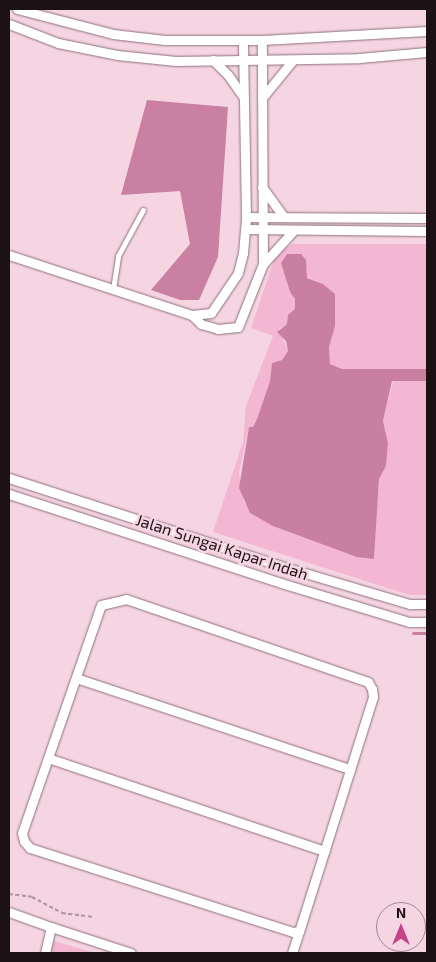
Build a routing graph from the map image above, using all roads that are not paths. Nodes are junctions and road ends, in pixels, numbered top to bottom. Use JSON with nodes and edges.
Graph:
{"nodes":[{"id":1,"x":17,"y":9,"type":"edge"},
{"id":2,"x":9,"y":24,"type":"edge"},
{"id":3,"x":427,"y":31,"type":"edge"},
{"id":4,"x":243,"y":40,"type":"junction"},
{"id":5,"x":262,"y":40,"type":"junction"},
{"id":6,"x":427,"y":52,"type":"edge"},
{"id":7,"x":213,"y":60,"type":"junction"},
{"id":8,"x":244,"y":60,"type":"junction"},
{"id":9,"x":262,"y":60,"type":"junction"},
{"id":10,"x":293,"y":60,"type":"junction"},
{"id":11,"x":244,"y":98,"type":"junction"},
{"id":12,"x":262,"y":98,"type":"junction"},
{"id":13,"x":261,"y":185,"type":"junction"},
{"id":14,"x":143,"y":210,"type":"dead end"},
{"id":15,"x":262,"y":216,"type":"junction"},
{"id":16,"x":287,"y":216,"type":"junction"},
{"id":17,"x":246,"y":217,"type":"junction"},
{"id":18,"x":427,"y":218,"type":"edge"},
{"id":19,"x":246,"y":230,"type":"junction"},
{"id":20,"x":261,"y":230,"type":"junction"},
{"id":21,"x":294,"y":230,"type":"junction"},
{"id":22,"x":427,"y":231,"type":"edge"},
{"id":23,"x":9,"y":255,"type":"edge"},
{"id":24,"x":263,"y":264,"type":"junction"},
{"id":25,"x":113,"y":283,"type":"junction"},
{"id":26,"x":192,"y":315,"type":"junction"},
{"id":27,"x":9,"y":478,"type":"edge"},
{"id":28,"x":9,"y":494,"type":"edge"},
{"id":29,"x":427,"y":604,"type":"edge"},
{"id":30,"x":427,"y":622,"type":"edge"},
{"id":31,"x":76,"y":678,"type":"junction"},
{"id":32,"x":48,"y":758,"type":"junction"},
{"id":33,"x":350,"y":769,"type":"junction"},
{"id":34,"x":324,"y":851,"type":"junction"},
{"id":35,"x":9,"y":912,"type":"edge"},
{"id":36,"x":51,"y":927,"type":"junction"},
{"id":37,"x":299,"y":931,"type":"junction"},
{"id":38,"x":45,"y":953,"type":"edge"},
{"id":39,"x":132,"y":953,"type":"edge"},
{"id":40,"x":292,"y":953,"type":"edge"}],
"edges":[{"from":1,"to":4,"type":"street"},
{"from":2,"to":7,"type":"street"},
{"from":3,"to":5,"type":"street"},
{"from":4,"to":5,"type":"street"},
{"from":4,"to":8,"type":"street"},
{"from":5,"to":9,"type":"street"},
{"from":6,"to":10,"type":"street"},
{"from":7,"to":8,"type":"street"},
{"from":7,"to":11,"type":"street"},
{"from":8,"to":9,"type":"street"},
{"from":8,"to":11,"type":"street"},
{"from":9,"to":10,"type":"street"},
{"from":9,"to":12,"type":"street"},
{"from":10,"to":12,"type":"street"},
{"from":11,"to":17,"type":"street"},
{"from":12,"to":13,"type":"street"},
{"from":13,"to":15,"type":"street"},
{"from":13,"to":16,"type":"street"},
{"from":14,"to":25,"type":"lane"},
{"from":15,"to":16,"type":"street"},
{"from":15,"to":17,"type":"street"},
{"from":15,"to":20,"type":"street"},
{"from":16,"to":18,"type":"street"},
{"from":17,"to":19,"type":"street"},
{"from":19,"to":20,"type":"street"},
{"from":19,"to":26,"type":"street"},
{"from":20,"to":21,"type":"street"},
{"from":20,"to":24,"type":"street"},
{"from":21,"to":22,"type":"street"},
{"from":21,"to":24,"type":"street"},
{"from":23,"to":25,"type":"street"},
{"from":24,"to":26,"type":"street"},
{"from":25,"to":26,"type":"street"},
{"from":27,"to":29,"type":"street","name":"Jalan Sungai Kapar Indah"},
{"from":28,"to":30,"type":"street","name":"Jalan Sungai Kapar Indah"},
{"from":31,"to":32,"type":"street"},
{"from":31,"to":33,"type":"street"},
{"from":31,"to":33,"type":"street"},
{"from":32,"to":34,"type":"street"},
{"from":32,"to":37,"type":"street"},
{"from":33,"to":34,"type":"street"},
{"from":34,"to":37,"type":"street"},
{"from":35,"to":36,"type":"street"},
{"from":36,"to":38,"type":"street"},
{"from":36,"to":39,"type":"street"},
{"from":37,"to":40,"type":"street"}]}
